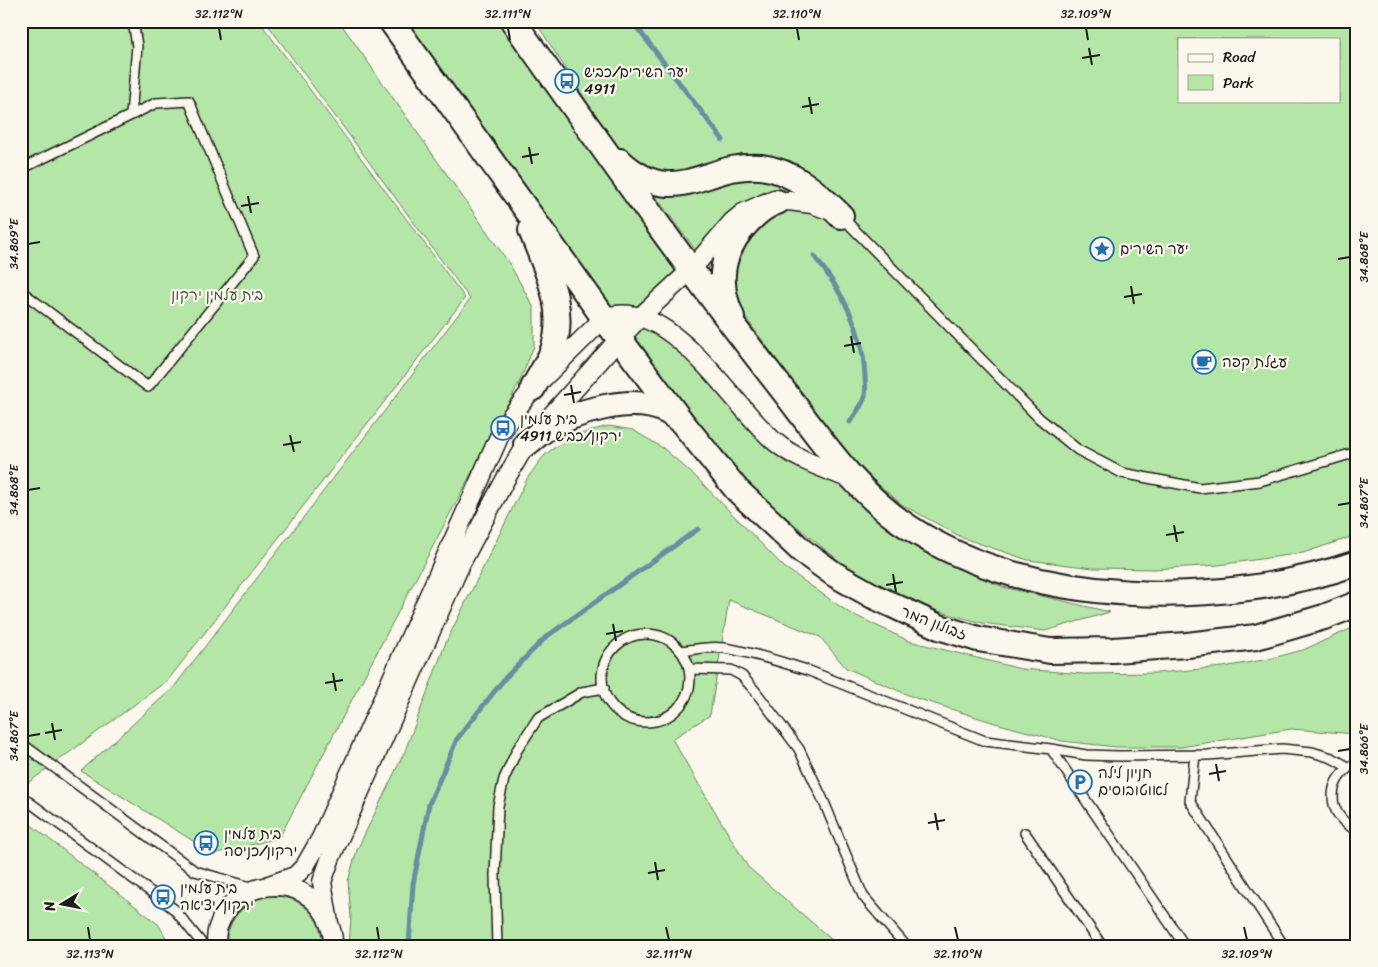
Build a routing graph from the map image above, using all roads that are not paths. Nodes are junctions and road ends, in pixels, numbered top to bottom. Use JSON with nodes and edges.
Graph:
{"nodes":[{"id":1,"x":133,"y":21,"type":"edge"},
{"id":2,"x":391,"y":21,"type":"edge"},
{"id":3,"x":513,"y":21,"type":"edge"},
{"id":4,"x":131,"y":115,"type":"junction"},
{"id":5,"x":597,"y":139,"type":"junction"},
{"id":6,"x":21,"y":169,"type":"edge"},
{"id":7,"x":508,"y":184,"type":"junction"},
{"id":8,"x":777,"y":202,"type":"junction"},
{"id":9,"x":841,"y":216,"type":"junction"},
{"id":10,"x":691,"y":270,"type":"junction"},
{"id":11,"x":21,"y":291,"type":"edge"},
{"id":12,"x":640,"y":317,"type":"junction"},
{"id":13,"x":604,"y":318,"type":"junction"},
{"id":14,"x":620,"y":338,"type":"junction"},
{"id":15,"x":744,"y":341,"type":"junction"},
{"id":16,"x":533,"y":388,"type":"junction"},
{"id":17,"x":681,"y":421,"type":"junction"},
{"id":18,"x":526,"y":444,"type":"junction"},
{"id":19,"x":1357,"y":452,"type":"edge"},
{"id":20,"x":853,"y":480,"type":"junction"},
{"id":21,"x":1357,"y":563,"type":"edge"},
{"id":22,"x":1357,"y":604,"type":"edge"},
{"id":23,"x":682,"y":651,"type":"junction"},
{"id":24,"x":690,"y":669,"type":"junction"},
{"id":25,"x":604,"y":688,"type":"junction"},
{"id":26,"x":21,"y":743,"type":"edge"},
{"id":27,"x":1051,"y":749,"type":"junction"},
{"id":28,"x":1195,"y":755,"type":"junction"},
{"id":29,"x":1352,"y":765,"type":"edge"},
{"id":30,"x":21,"y":796,"type":"edge"},
{"id":31,"x":1357,"y":830,"type":"edge"},
{"id":32,"x":1025,"y":833,"type":"dead end"},
{"id":33,"x":262,"y":887,"type":"junction"},
{"id":34,"x":329,"y":923,"type":"junction"},
{"id":35,"x":204,"y":946,"type":"edge"},
{"id":36,"x":216,"y":946,"type":"edge"},
{"id":37,"x":333,"y":946,"type":"edge"},
{"id":38,"x":497,"y":946,"type":"edge"},
{"id":39,"x":906,"y":946,"type":"edge"},
{"id":40,"x":1102,"y":946,"type":"edge"},
{"id":41,"x":1185,"y":946,"type":"edge"},
{"id":42,"x":1284,"y":946,"type":"edge"}],
"edges":[{"from":1,"to":4,"type":"lane"},
{"from":2,"to":7,"type":"main road"},
{"from":3,"to":5,"type":"main road"},
{"from":4,"to":6,"type":"lane"},
{"from":4,"to":11,"type":"lane"},
{"from":5,"to":9,"type":"main road"},
{"from":5,"to":10,"type":"main road"},
{"from":7,"to":13,"type":"main road","name":"זבולון המר"},
{"from":7,"to":16,"type":"main road"},
{"from":8,"to":9,"type":"street"},
{"from":8,"to":10,"type":"street"},
{"from":8,"to":15,"type":"main road"},
{"from":9,"to":19,"type":"lane"},
{"from":10,"to":12,"type":"street"},
{"from":10,"to":15,"type":"main road"},
{"from":12,"to":13,"type":"street"},
{"from":12,"to":14,"type":"street"},
{"from":12,"to":20,"type":"street"},
{"from":13,"to":14,"type":"main road","name":"זבולון המר"},
{"from":13,"to":16,"type":"street"},
{"from":14,"to":17,"type":"main road","name":"זבולון המר"},
{"from":14,"to":18,"type":"street"},
{"from":15,"to":20,"type":"main road"},
{"from":16,"to":33,"type":"street"},
{"from":17,"to":18,"type":"main road"},
{"from":17,"to":22,"type":"main road","name":"זבולון המר"},
{"from":18,"to":34,"type":"street"},
{"from":20,"to":21,"type":"main road"},
{"from":23,"to":24,"type":"lane"},
{"from":23,"to":25,"type":"lane"},
{"from":23,"to":27,"type":"lane"},
{"from":24,"to":25,"type":"lane"},
{"from":24,"to":39,"type":"lane"},
{"from":25,"to":38,"type":"lane"},
{"from":26,"to":33,"type":"lane"},
{"from":27,"to":28,"type":"lane"},
{"from":27,"to":41,"type":"lane"},
{"from":28,"to":29,"type":"lane"},
{"from":28,"to":42,"type":"lane"},
{"from":29,"to":31,"type":"lane"},
{"from":30,"to":35,"type":"lane"},
{"from":32,"to":40,"type":"lane"},
{"from":33,"to":34,"type":"street"},
{"from":33,"to":36,"type":"street"},
{"from":34,"to":37,"type":"street"}]}
